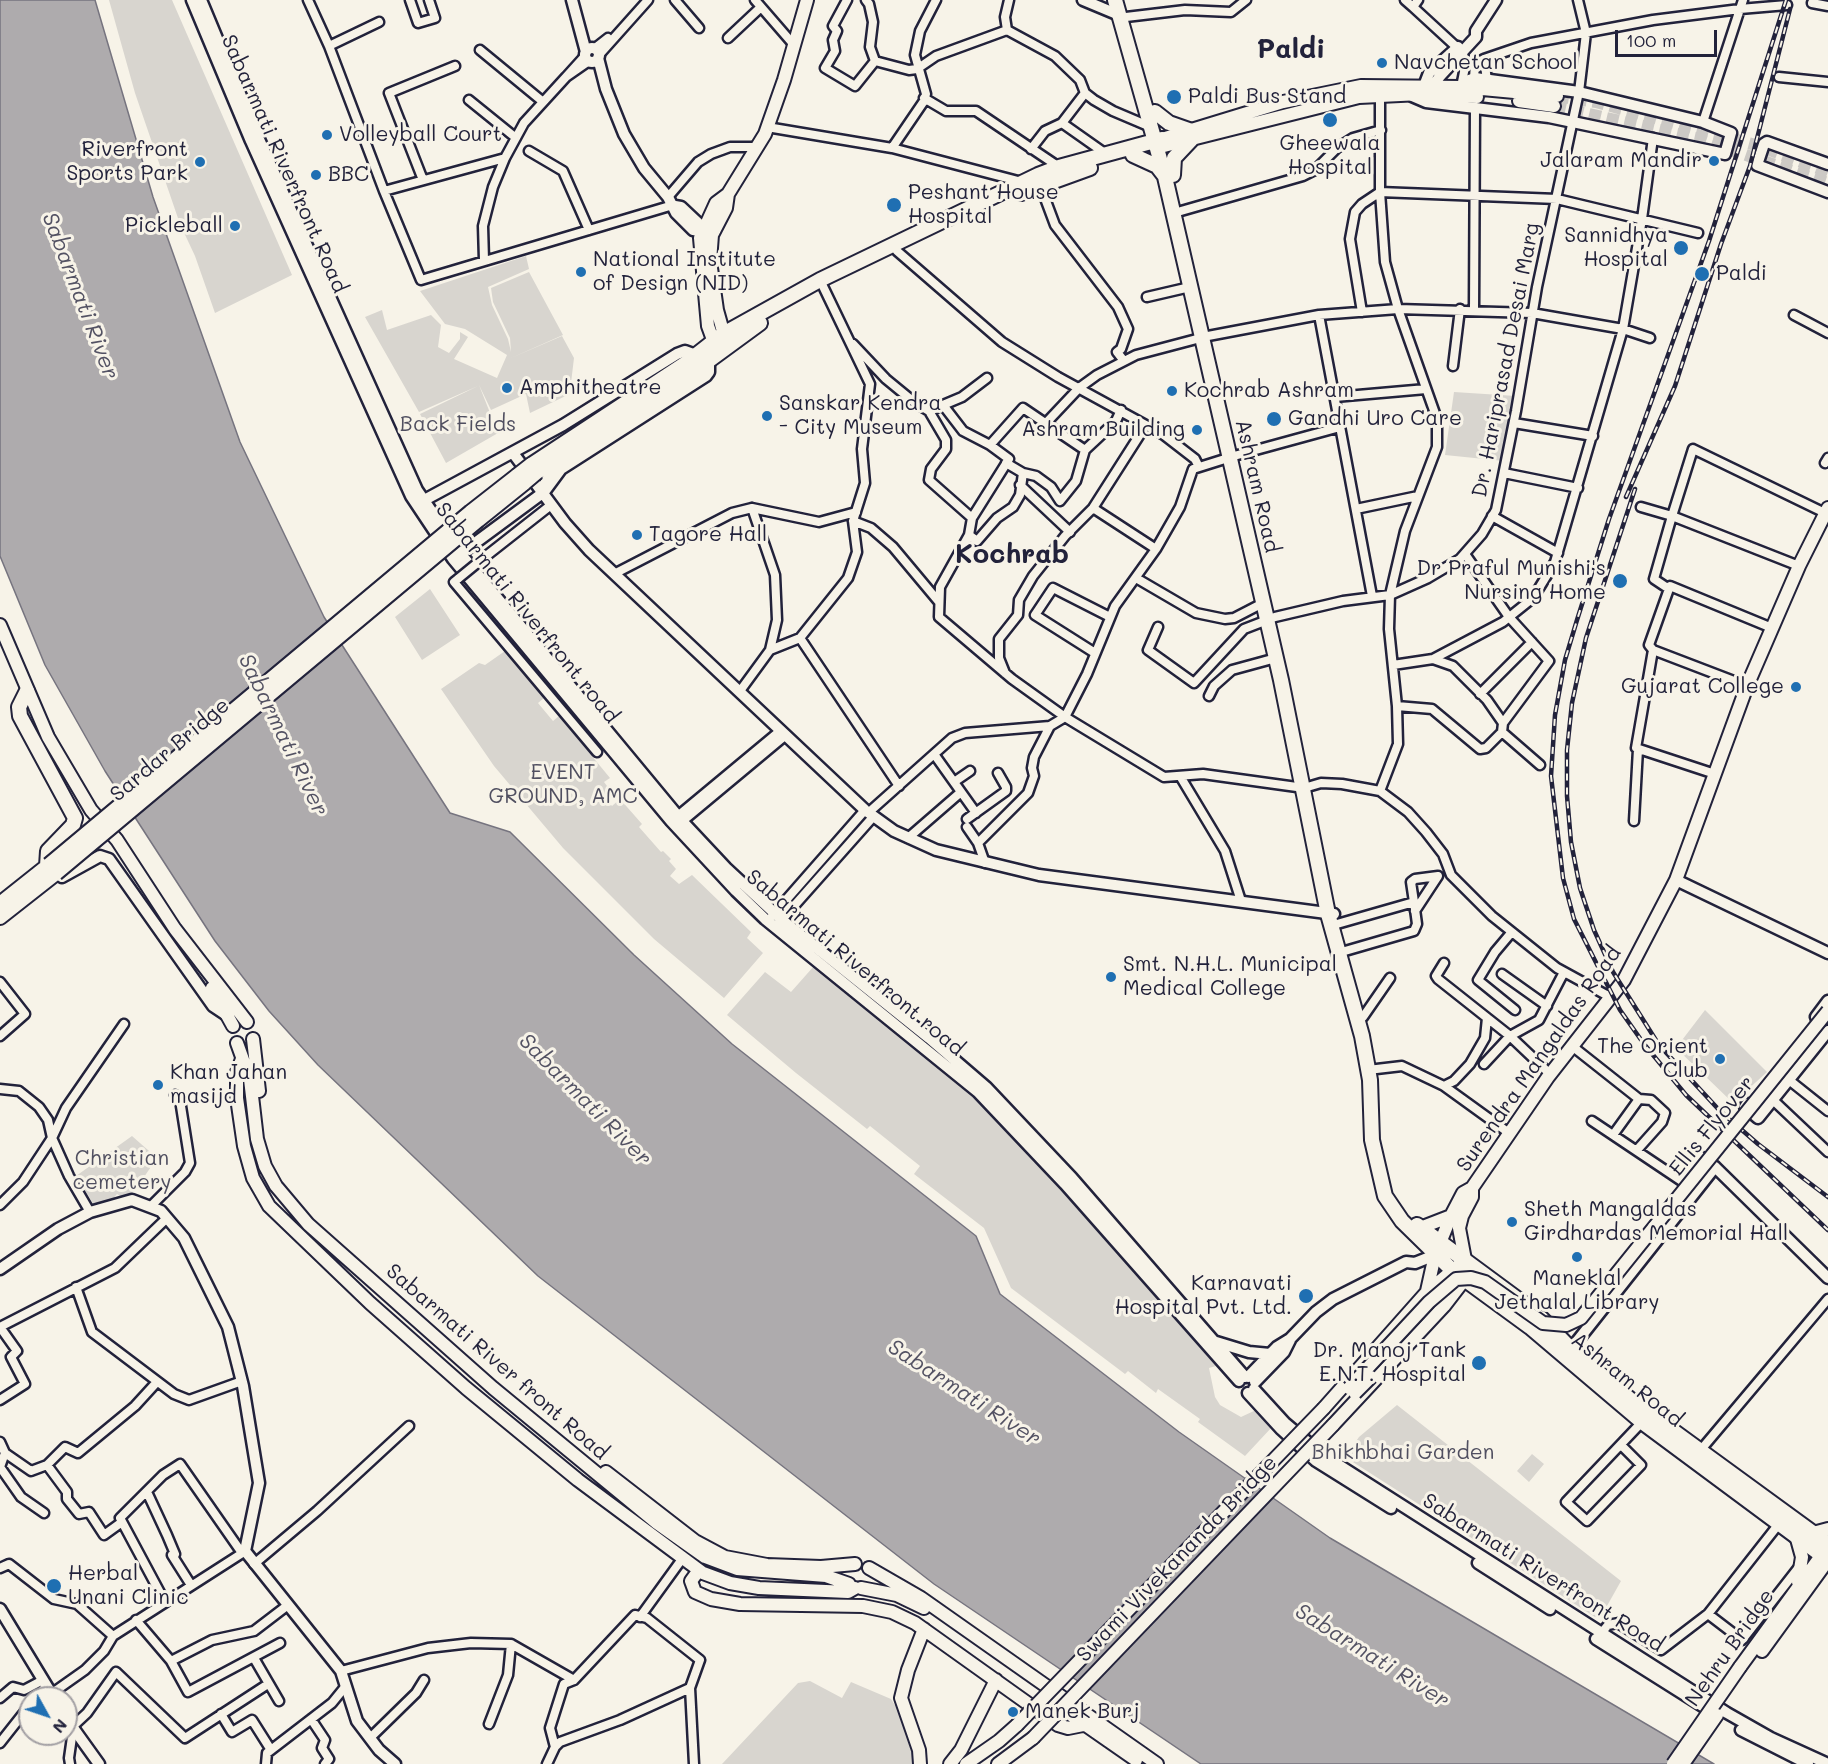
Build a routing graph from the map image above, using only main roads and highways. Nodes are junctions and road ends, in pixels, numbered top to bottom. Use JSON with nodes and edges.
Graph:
{"nodes":[{"id":1,"x":807,"y":0,"type":"edge"},
{"id":2,"x":1115,"y":0,"type":"edge"},
{"id":3,"x":1121,"y":0,"type":"edge"},
{"id":4,"x":1122,"y":16,"type":"junction"},
{"id":5,"x":1423,"y":91,"type":"junction"},
{"id":6,"x":1150,"y":118,"type":"junction"},
{"id":7,"x":1190,"y":135,"type":"junction"},
{"id":8,"x":1159,"y":143,"type":"junction"},
{"id":9,"x":1131,"y":152,"type":"junction"},
{"id":10,"x":1169,"y":175,"type":"junction"},
{"id":11,"x":821,"y":284,"type":"junction"},
{"id":12,"x":1205,"y":337,"type":"junction"},
{"id":13,"x":715,"y":348,"type":"junction"},
{"id":14,"x":1231,"y":457,"type":"junction"},
{"id":15,"x":1827,"y":511,"type":"edge"},
{"id":16,"x":1271,"y":618,"type":"junction"},
{"id":17,"x":0,"y":625,"type":"edge"},
{"id":18,"x":0,"y":645,"type":"edge"},
{"id":19,"x":24,"y":695,"type":"junction"},
{"id":20,"x":1307,"y":787,"type":"junction"},
{"id":21,"x":51,"y":868,"type":"junction"},
{"id":22,"x":0,"y":904,"type":"edge"},
{"id":23,"x":0,"y":917,"type":"edge"},
{"id":24,"x":1333,"y":917,"type":"junction"},
{"id":25,"x":1828,"y":1011,"type":"edge"},
{"id":26,"x":1828,"y":1020,"type":"edge"},
{"id":27,"x":247,"y":1022,"type":"junction"},
{"id":28,"x":233,"y":1026,"type":"junction"},
{"id":29,"x":253,"y":1039,"type":"junction"},
{"id":30,"x":237,"y":1043,"type":"junction"},
{"id":31,"x":243,"y":1059,"type":"junction"},
{"id":32,"x":1371,"y":1070,"type":"junction"},
{"id":33,"x":1472,"y":1188,"type":"junction"},
{"id":34,"x":1451,"y":1216,"type":"junction"},
{"id":35,"x":1420,"y":1228,"type":"junction"},
{"id":36,"x":1438,"y":1249,"type":"junction"},
{"id":37,"x":1465,"y":1259,"type":"junction"},
{"id":38,"x":1452,"y":1270,"type":"junction"},
{"id":39,"x":1464,"y":1280,"type":"junction"},
{"id":40,"x":1426,"y":1293,"type":"junction"},
{"id":41,"x":1330,"y":1402,"type":"junction"},
{"id":42,"x":1347,"y":1409,"type":"junction"},
{"id":43,"x":1828,"y":1529,"type":"edge"},
{"id":44,"x":1813,"y":1533,"type":"junction"},
{"id":45,"x":1797,"y":1539,"type":"junction"},
{"id":46,"x":1827,"y":1554,"type":"edge"},
{"id":47,"x":855,"y":1564,"type":"junction"},
{"id":48,"x":869,"y":1568,"type":"junction"},
{"id":49,"x":699,"y":1570,"type":"junction"},
{"id":50,"x":1828,"y":1576,"type":"edge"},
{"id":51,"x":1813,"y":1581,"type":"junction"},
{"id":52,"x":1798,"y":1586,"type":"junction"},
{"id":53,"x":855,"y":1587,"type":"junction"},
{"id":54,"x":924,"y":1629,"type":"junction"},
{"id":55,"x":1744,"y":1670,"type":"junction"},
{"id":56,"x":996,"y":1680,"type":"junction"},
{"id":57,"x":1083,"y":1725,"type":"junction"},
{"id":58,"x":920,"y":1764,"type":"edge"},
{"id":59,"x":950,"y":1764,"type":"edge"},
{"id":60,"x":966,"y":1764,"type":"edge"},
{"id":61,"x":998,"y":1764,"type":"edge"},
{"id":62,"x":1142,"y":1764,"type":"edge"},
{"id":63,"x":1157,"y":1764,"type":"edge"},
{"id":64,"x":1673,"y":1764,"type":"edge"},
{"id":65,"x":1683,"y":1764,"type":"edge"}],
"edges":[{"from":1,"to":13,"type":"main road"},
{"from":2,"to":4,"type":"main road","name":"Ashram Road"},
{"from":3,"to":4,"type":"main road","name":"Ashram Road"},
{"from":4,"to":6,"type":"main road","name":"Ashram Road"},
{"from":5,"to":5,"type":"main road"},
{"from":5,"to":7,"type":"main road"},
{"from":5,"to":7,"type":"main road"},
{"from":6,"to":7,"type":"main road"},
{"from":6,"to":8,"type":"main road","name":"Ashram Road"},
{"from":6,"to":9,"type":"main road"},
{"from":7,"to":8,"type":"main road"},
{"from":7,"to":10,"type":"main road"},
{"from":8,"to":9,"type":"main road"},
{"from":8,"to":10,"type":"main road","name":"Ashram Road"},
{"from":9,"to":10,"type":"main road"},
{"from":9,"to":11,"type":"main road"},
{"from":9,"to":11,"type":"main road"},
{"from":10,"to":12,"type":"main road","name":"Ashram Road"},
{"from":10,"to":12,"type":"main road","name":"Ashram Road"},
{"from":11,"to":13,"type":"main road","name":"Sardar Bridge"},
{"from":12,"to":14,"type":"main road","name":"Ashram Road"},
{"from":13,"to":21,"type":"main road","name":"Sardar Bridge","bridge":true},
{"from":14,"to":16,"type":"main road","name":"Ashram Road"},
{"from":14,"to":16,"type":"main road","name":"Ashram Road"},
{"from":15,"to":33,"type":"main road","name":"Surendra Mangaldas Road"},
{"from":16,"to":20,"type":"main road","name":"Ashram Road"},
{"from":16,"to":20,"type":"main road","name":"Ashram Road"},
{"from":17,"to":19,"type":"main road"},
{"from":18,"to":19,"type":"main road"},
{"from":19,"to":21,"type":"main road"},
{"from":19,"to":27,"type":"main road"},
{"from":19,"to":28,"type":"main road"},
{"from":20,"to":24,"type":"main road","name":"Ashram Road"},
{"from":21,"to":22,"type":"main road"},
{"from":21,"to":23,"type":"main road"},
{"from":24,"to":32,"type":"main road","name":"Ashram Road"},
{"from":24,"to":32,"type":"main road","name":"Ashram Road"},
{"from":25,"to":41,"type":"main road","name":"Ellis Flyover","bridge":true},
{"from":26,"to":42,"type":"main road","name":"Ellis Flyover","bridge":true},
{"from":27,"to":28,"type":"main road"},
{"from":27,"to":29,"type":"main road"},
{"from":28,"to":30,"type":"main road"},
{"from":29,"to":30,"type":"main road"},
{"from":29,"to":47,"type":"main road"},
{"from":30,"to":31,"type":"main road","name":"Sabarmati River front Road"},
{"from":31,"to":49,"type":"main road"},
{"from":31,"to":53,"type":"main road","name":"Sabarmati River front Road"},
{"from":32,"to":35,"type":"main road","name":"Ashram Road"},
{"from":32,"to":36,"type":"main road","name":"Ashram Road"},
{"from":33,"to":34,"type":"main road"},
{"from":33,"to":37,"type":"main road","name":"Surendra Mangaldas Road"},
{"from":34,"to":35,"type":"main road"},
{"from":34,"to":36,"type":"main road"},
{"from":35,"to":36,"type":"main road","name":"Ashram Road"},
{"from":36,"to":37,"type":"main road","name":"Ashram Road"},
{"from":36,"to":38,"type":"main road","name":"Ashram Road"},
{"from":36,"to":40,"type":"main road"},
{"from":37,"to":38,"type":"main road"},
{"from":37,"to":39,"type":"main road","name":"Surendra Mangaldas Road"},
{"from":37,"to":44,"type":"main road","name":"Ashram Road"},
{"from":38,"to":39,"type":"main road","name":"Ashram Road"},
{"from":38,"to":40,"type":"main road"},
{"from":39,"to":42,"type":"main road"},
{"from":39,"to":45,"type":"main road","name":"Ashram Road"},
{"from":40,"to":41,"type":"main road"},
{"from":41,"to":60,"type":"main road","name":"Swami Vivekananda Bridge","bridge":true},
{"from":42,"to":61,"type":"main road","name":"Swami Vivekananda Bridge","bridge":true},
{"from":43,"to":44,"type":"main road"},
{"from":44,"to":46,"type":"main road","name":"Ashram Road"},
{"from":45,"to":46,"type":"main road","name":"Ashram Road"},
{"from":45,"to":52,"type":"main road"},
{"from":46,"to":51,"type":"main road","name":"Nehru Bridge"},
{"from":46,"to":52,"type":"main road","name":"Nehru Bridge"},
{"from":47,"to":48,"type":"main road"},
{"from":47,"to":53,"type":"main road"},
{"from":48,"to":53,"type":"main road"},
{"from":48,"to":63,"type":"main road"},
{"from":49,"to":53,"type":"main road"},
{"from":49,"to":54,"type":"main road"},
{"from":50,"to":51,"type":"main road"},
{"from":51,"to":55,"type":"main road","name":"Nehru Bridge"},
{"from":52,"to":55,"type":"main road","name":"Nehru Bridge"},
{"from":53,"to":57,"type":"main road"},
{"from":54,"to":56,"type":"main road"},
{"from":54,"to":58,"type":"main road"},
{"from":55,"to":64,"type":"main road","name":"Nehru Bridge","bridge":true},
{"from":55,"to":65,"type":"main road","name":"Nehru Bridge","bridge":true},
{"from":56,"to":57,"type":"main road"},
{"from":56,"to":59,"type":"main road"},
{"from":57,"to":62,"type":"main road"}]}
